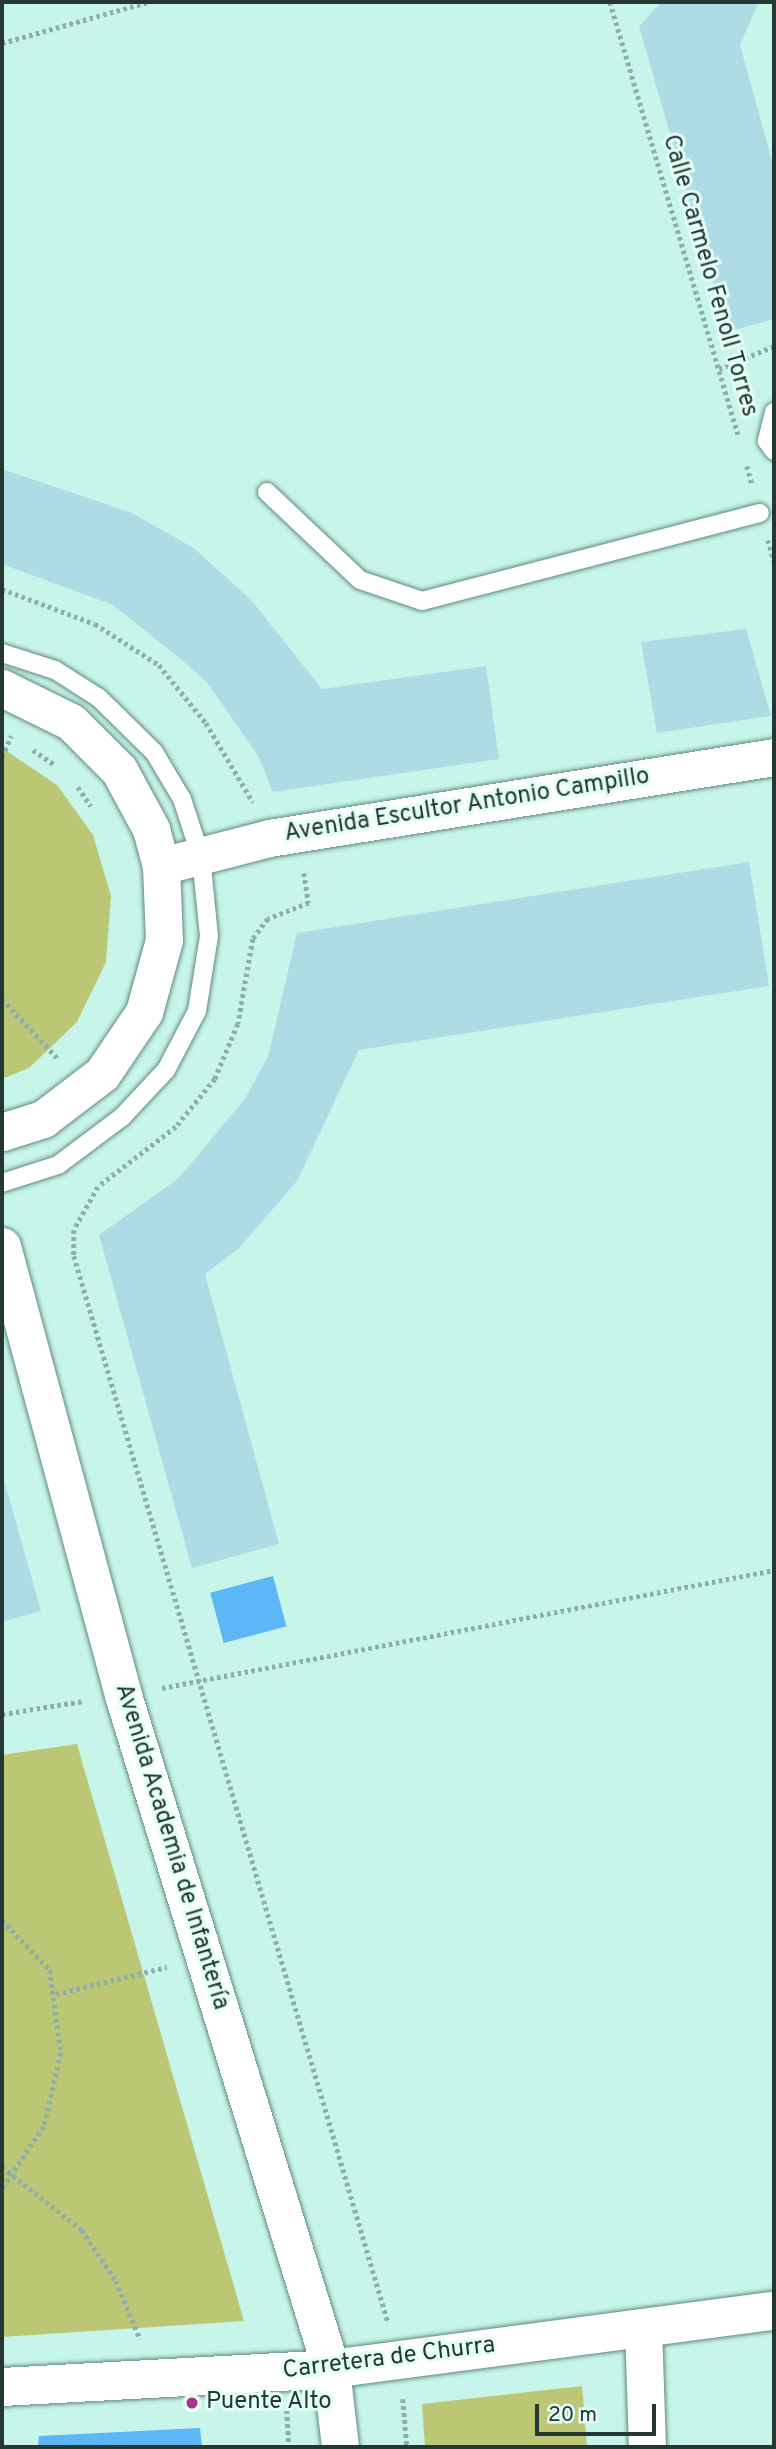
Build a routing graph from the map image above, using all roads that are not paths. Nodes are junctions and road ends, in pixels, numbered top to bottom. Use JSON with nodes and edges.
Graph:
{"nodes":[{"id":1,"x":774,"y":412,"type":"edge"},
{"id":2,"x":774,"y":451,"type":"edge"},
{"id":3,"x":267,"y":492,"type":"dead end"},
{"id":4,"x":760,"y":513,"type":"road end"},
{"id":5,"x":2,"y":653,"type":"edge"},
{"id":6,"x":2,"y":688,"type":"edge"},
{"id":7,"x":774,"y":757,"type":"edge"},
{"id":8,"x":201,"y":857,"type":"junction"},
{"id":9,"x":161,"y":866,"type":"junction"},
{"id":10,"x":2,"y":1132,"type":"edge"},
{"id":11,"x":2,"y":1183,"type":"edge"},
{"id":12,"x":2,"y":1246,"type":"edge"},
{"id":13,"x":774,"y":2311,"type":"edge"},
{"id":14,"x":643,"y":2327,"type":"junction"},
{"id":15,"x":331,"y":2369,"type":"junction"},
{"id":16,"x":2,"y":2388,"type":"edge"},
{"id":17,"x":340,"y":2447,"type":"edge"},
{"id":18,"x":647,"y":2447,"type":"edge"}],
"edges":[{"from":1,"to":2,"type":"lane"},
{"from":3,"to":4,"type":"lane"},
{"from":5,"to":8,"type":"lane"},
{"from":6,"to":9,"type":"street"},
{"from":7,"to":8,"type":"street","name":"Avenida Escultor Antonio Campillo"},
{"from":8,"to":9,"type":"street","name":"Avenida Escultor Antonio Campillo"},
{"from":8,"to":11,"type":"lane"},
{"from":9,"to":10,"type":"street"},
{"from":12,"to":15,"type":"street","name":"Avenida Academia de Infantería"},
{"from":13,"to":14,"type":"street","name":"Carretera de Churra"},
{"from":14,"to":15,"type":"street","name":"Carretera de Churra"},
{"from":14,"to":18,"type":"street"},
{"from":15,"to":16,"type":"street","name":"Carretera de Churra"},
{"from":15,"to":17,"type":"street","name":"Avenida Academia de Infantería"}]}
